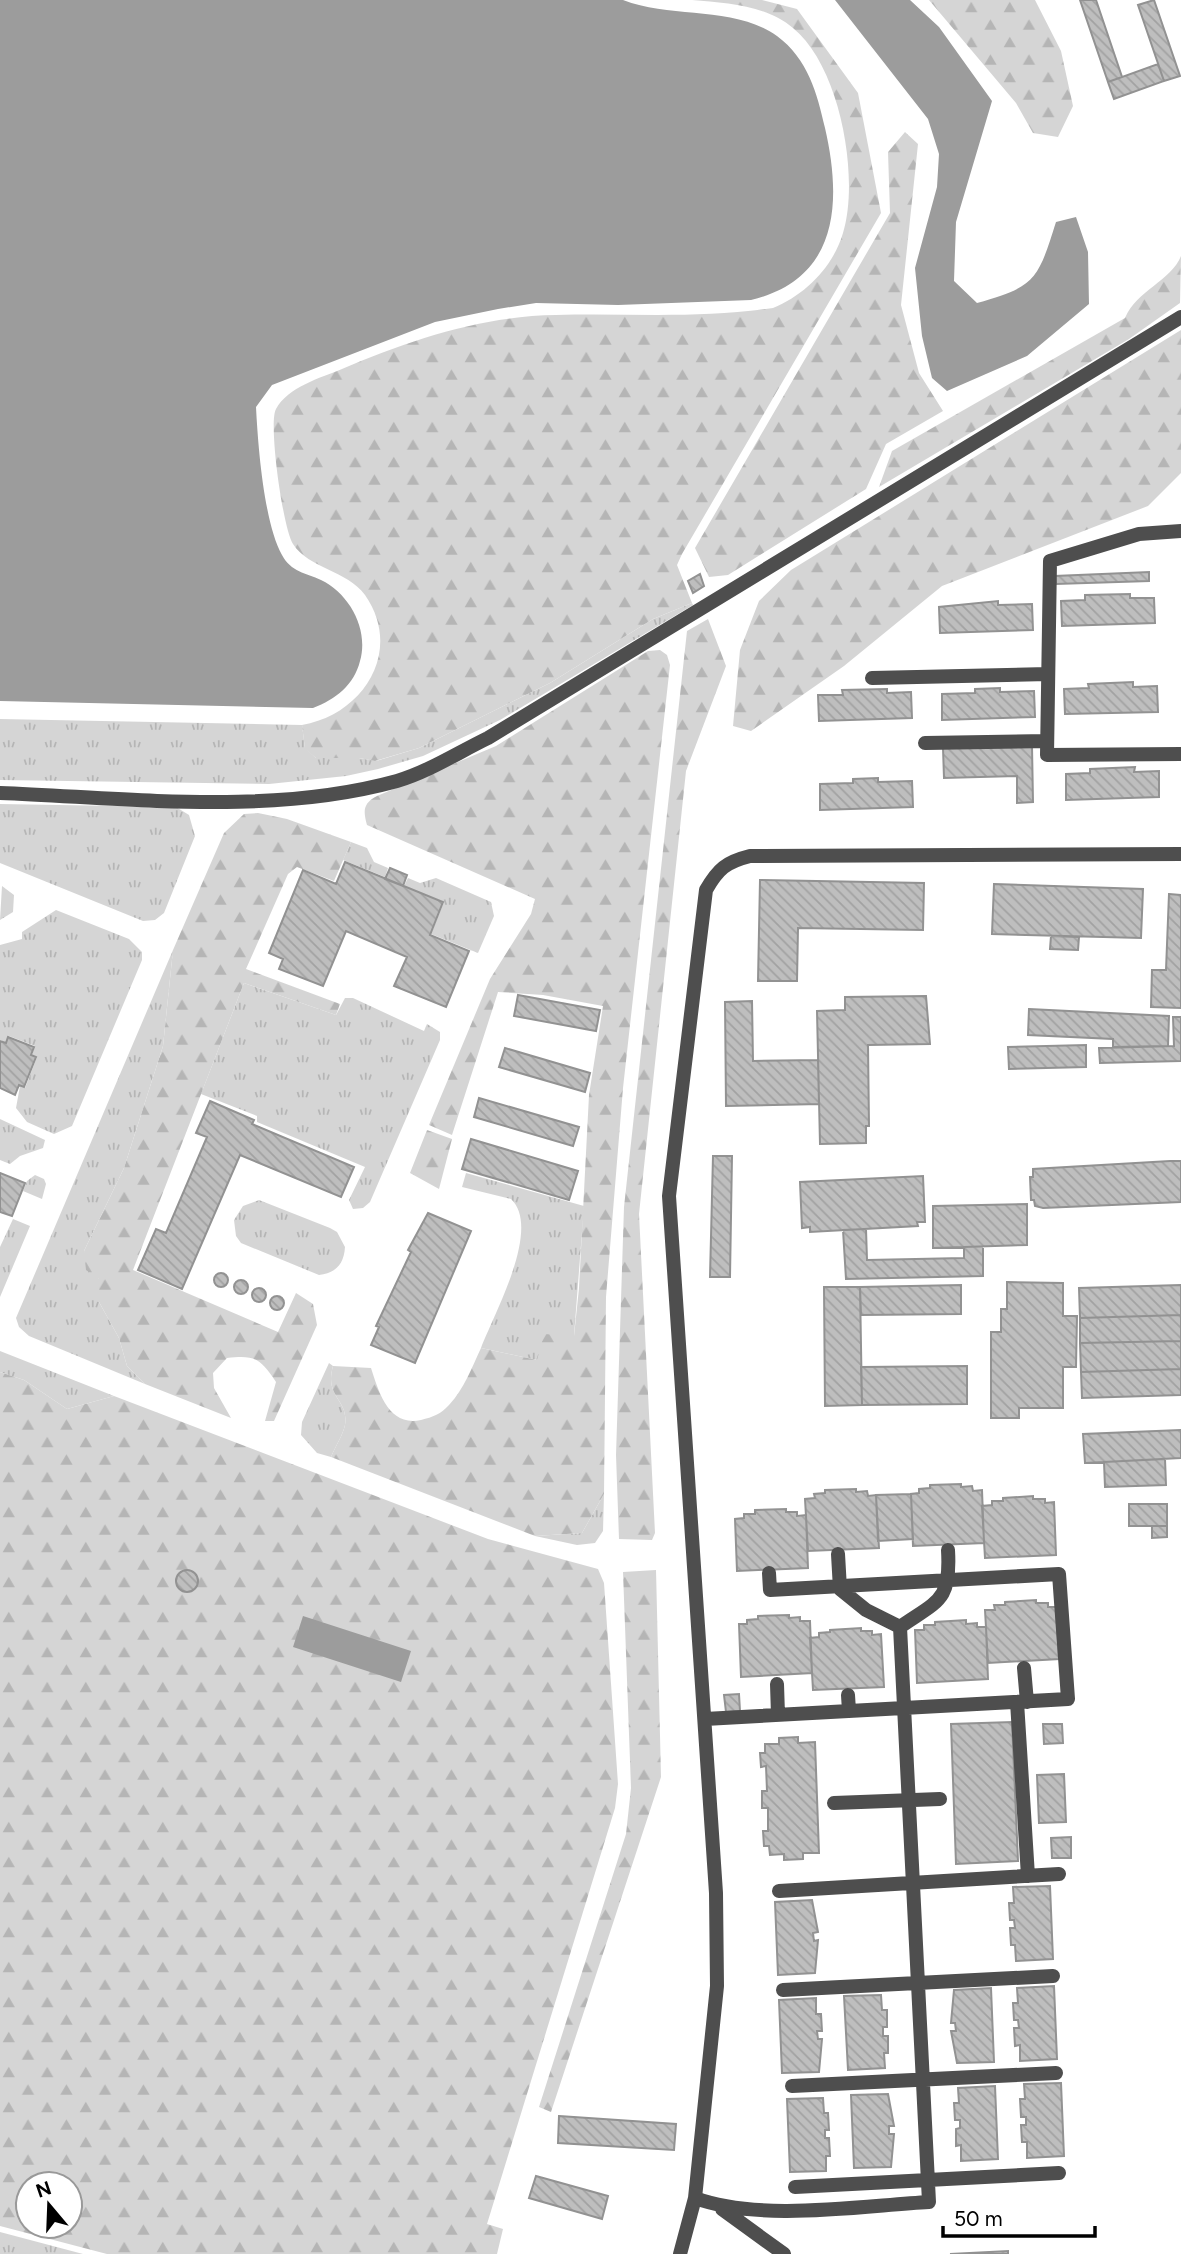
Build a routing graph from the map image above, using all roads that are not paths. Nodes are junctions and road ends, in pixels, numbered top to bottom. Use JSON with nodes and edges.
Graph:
{"nodes":[{"id":1,"x":1181,"y":317,"type":"edge"},
{"id":2,"x":1181,"y":531,"type":"edge"},
{"id":3,"x":1048,"y":674,"type":"junction"},
{"id":4,"x":872,"y":678,"type":"dead end"},
{"id":5,"x":1047,"y":741,"type":"junction"},
{"id":6,"x":925,"y":743,"type":"dead end"},
{"id":7,"x":1181,"y":754,"type":"edge"},
{"id":8,"x":0,"y":793,"type":"edge"},
{"id":9,"x":1181,"y":854,"type":"edge"},
{"id":10,"x":948,"y":1550,"type":"dead end"},
{"id":11,"x":838,"y":1554,"type":"dead end"},
{"id":12,"x":769,"y":1573,"type":"dead end"},
{"id":13,"x":950,"y":1581,"type":"junction"},
{"id":14,"x":840,"y":1589,"type":"junction"},
{"id":15,"x":900,"y":1626,"type":"junction"},
{"id":16,"x":1024,"y":1668,"type":"dead end"},
{"id":17,"x":777,"y":1684,"type":"dead end"},
{"id":18,"x":848,"y":1695,"type":"dead end"},
{"id":19,"x":1022,"y":1702,"type":"junction"},
{"id":20,"x":903,"y":1709,"type":"junction"},
{"id":21,"x":849,"y":1712,"type":"junction"},
{"id":22,"x":778,"y":1715,"type":"junction"},
{"id":23,"x":705,"y":1719,"type":"junction"},
{"id":24,"x":940,"y":1799,"type":"dead end"},
{"id":25,"x":908,"y":1800,"type":"junction"},
{"id":26,"x":835,"y":1804,"type":"dead end"},
{"id":27,"x":1059,"y":1874,"type":"dead end"},
{"id":28,"x":1028,"y":1876,"type":"junction"},
{"id":29,"x":912,"y":1883,"type":"junction"},
{"id":30,"x":779,"y":1891,"type":"dead end"},
{"id":31,"x":1053,"y":1976,"type":"dead end"},
{"id":32,"x":918,"y":1983,"type":"junction"},
{"id":33,"x":783,"y":1990,"type":"dead end"},
{"id":34,"x":1056,"y":2073,"type":"dead end"},
{"id":35,"x":923,"y":2080,"type":"junction"},
{"id":36,"x":792,"y":2086,"type":"dead end"},
{"id":37,"x":1059,"y":2173,"type":"dead end"},
{"id":38,"x":928,"y":2180,"type":"junction"},
{"id":39,"x":795,"y":2187,"type":"dead end"},
{"id":40,"x":695,"y":2198,"type":"junction"},
{"id":41,"x":721,"y":2208,"type":"junction"},
{"id":42,"x":680,"y":2254,"type":"edge"},
{"id":43,"x":784,"y":2254,"type":"edge"}],
"edges":[{"from":1,"to":8,"type":"street"},
{"from":2,"to":3,"type":"street"},
{"from":3,"to":4,"type":"street"},
{"from":3,"to":5,"type":"street"},
{"from":5,"to":6,"type":"street"},
{"from":5,"to":7,"type":"street"},
{"from":9,"to":23,"type":"street"},
{"from":10,"to":13,"type":"street"},
{"from":11,"to":14,"type":"street"},
{"from":12,"to":14,"type":"street"},
{"from":13,"to":14,"type":"street"},
{"from":13,"to":15,"type":"street"},
{"from":13,"to":19,"type":"street"},
{"from":14,"to":15,"type":"street"},
{"from":15,"to":20,"type":"street"},
{"from":16,"to":19,"type":"street"},
{"from":17,"to":22,"type":"street"},
{"from":18,"to":21,"type":"street"},
{"from":19,"to":20,"type":"street"},
{"from":19,"to":28,"type":"street"},
{"from":20,"to":21,"type":"street"},
{"from":20,"to":25,"type":"street"},
{"from":21,"to":22,"type":"street"},
{"from":22,"to":23,"type":"street"},
{"from":23,"to":40,"type":"street"},
{"from":24,"to":25,"type":"street"},
{"from":25,"to":26,"type":"street"},
{"from":25,"to":29,"type":"street"},
{"from":27,"to":28,"type":"street"},
{"from":28,"to":29,"type":"street"},
{"from":29,"to":30,"type":"street"},
{"from":29,"to":32,"type":"street"},
{"from":31,"to":32,"type":"street"},
{"from":32,"to":33,"type":"street"},
{"from":32,"to":35,"type":"street"},
{"from":34,"to":35,"type":"street"},
{"from":35,"to":36,"type":"street"},
{"from":35,"to":38,"type":"street"},
{"from":37,"to":38,"type":"street"},
{"from":38,"to":39,"type":"street"},
{"from":38,"to":41,"type":"street"},
{"from":40,"to":41,"type":"street"},
{"from":40,"to":42,"type":"street"},
{"from":41,"to":43,"type":"street"}]}
